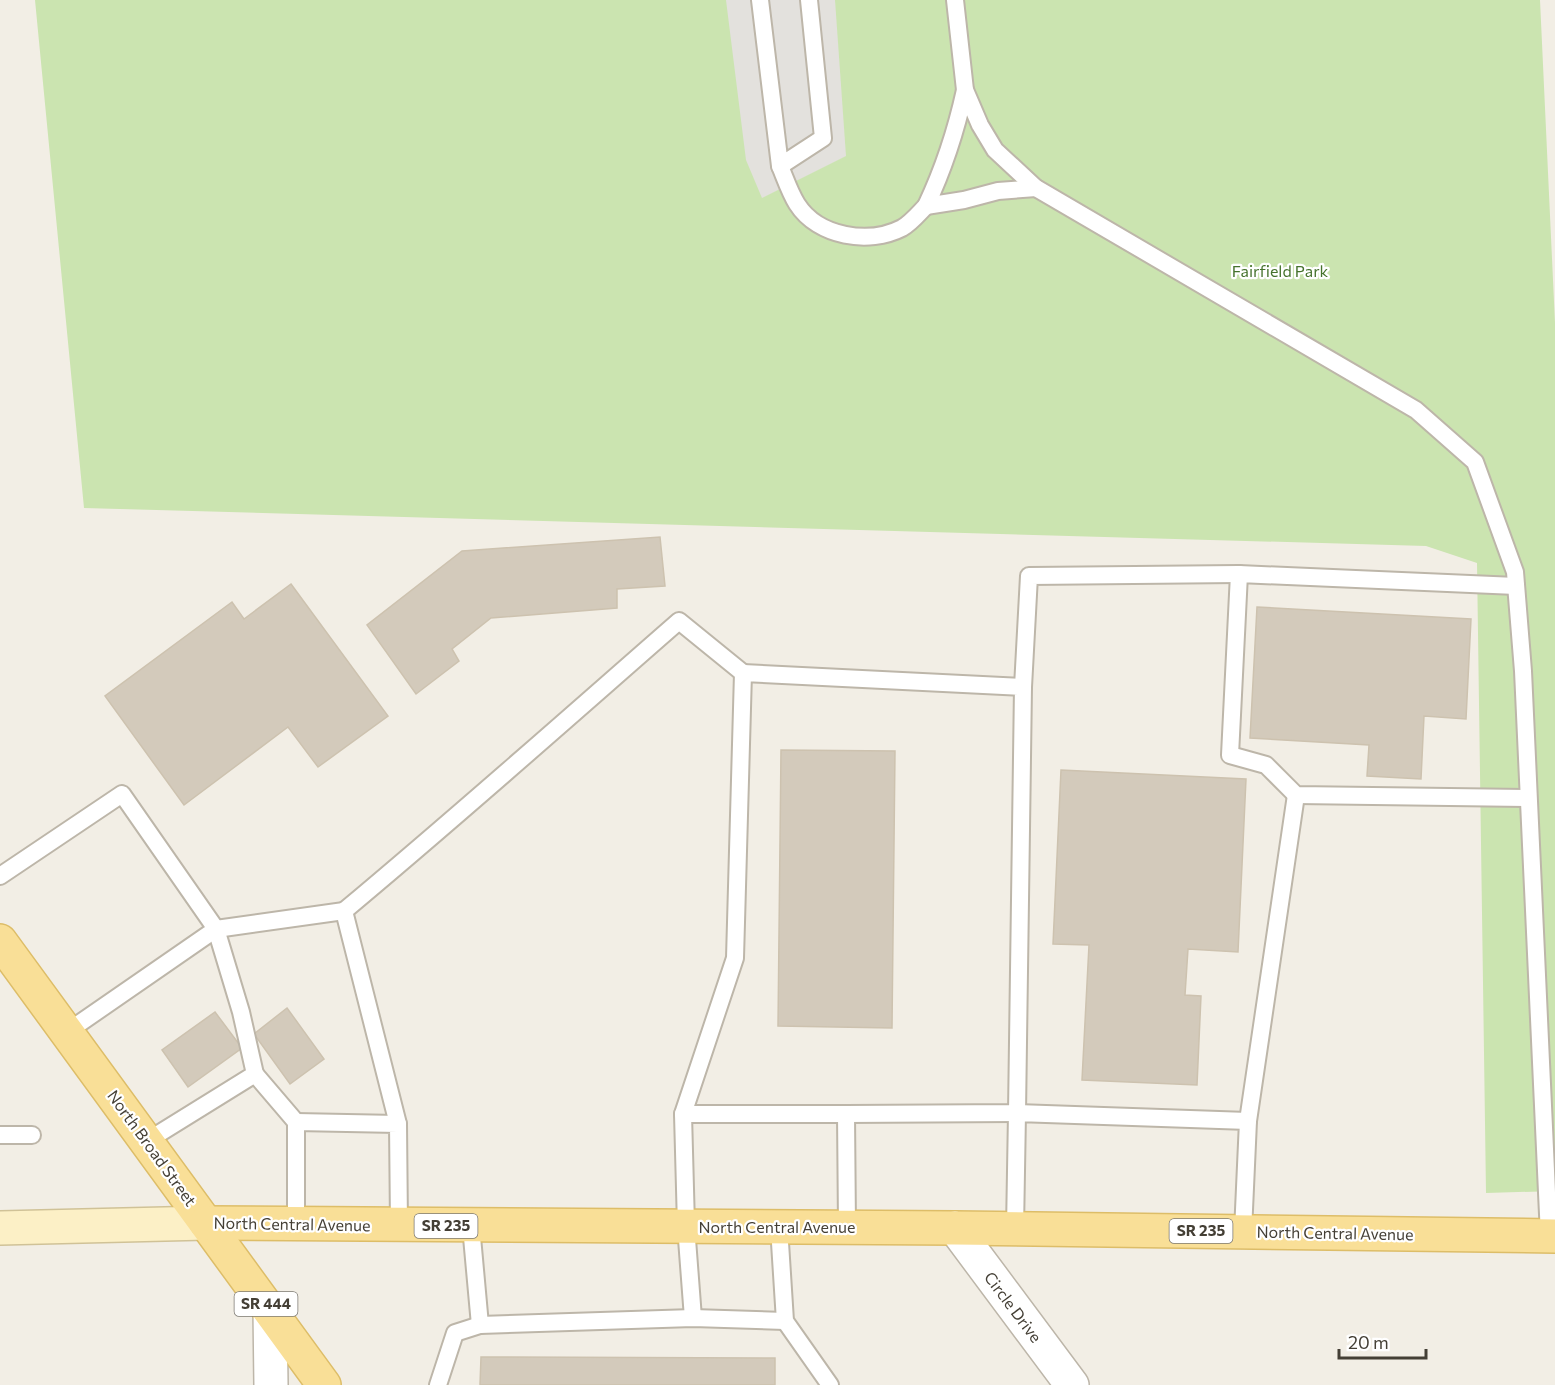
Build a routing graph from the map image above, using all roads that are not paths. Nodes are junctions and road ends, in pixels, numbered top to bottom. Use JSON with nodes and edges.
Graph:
{"nodes":[{"id":1,"x":760,"y":0,"type":"edge"},
{"id":2,"x":809,"y":0,"type":"edge"},
{"id":3,"x":955,"y":0,"type":"edge"},
{"id":4,"x":965,"y":90,"type":"junction"},
{"id":5,"x":780,"y":166,"type":"junction"},
{"id":6,"x":1036,"y":188,"type":"junction"},
{"id":7,"x":926,"y":206,"type":"junction"},
{"id":8,"x":1239,"y":574,"type":"junction"},
{"id":9,"x":1516,"y":586,"type":"junction"},
{"id":10,"x":743,"y":674,"type":"junction"},
{"id":11,"x":1023,"y":687,"type":"junction"},
{"id":12,"x":1296,"y":795,"type":"junction"},
{"id":13,"x":1528,"y":798,"type":"junction"},
{"id":14,"x":0,"y":876,"type":"edge"},
{"id":15,"x":344,"y":911,"type":"junction"},
{"id":16,"x":216,"y":929,"type":"junction"},
{"id":17,"x":0,"y":941,"type":"edge"},
{"id":18,"x":67,"y":1032,"type":"junction"},
{"id":19,"x":255,"y":1074,"type":"junction"},
{"id":20,"x":1017,"y":1113,"type":"junction"},
{"id":21,"x":683,"y":1114,"type":"junction"},
{"id":22,"x":846,"y":1114,"type":"junction"},
{"id":23,"x":1248,"y":1121,"type":"junction"},
{"id":24,"x":296,"y":1122,"type":"junction"},
{"id":25,"x":398,"y":1124,"type":"junction"},
{"id":26,"x":0,"y":1135,"type":"edge"},
{"id":27,"x":32,"y":1135,"type":"dead end"},
{"id":28,"x":147,"y":1141,"type":"junction"},
{"id":29,"x":206,"y":1223,"type":"junction"},
{"id":30,"x":296,"y":1224,"type":"junction"},
{"id":31,"x":399,"y":1225,"type":"junction"},
{"id":32,"x":471,"y":1226,"type":"junction"},
{"id":33,"x":686,"y":1226,"type":"junction"},
{"id":34,"x":779,"y":1227,"type":"junction"},
{"id":35,"x":847,"y":1227,"type":"junction"},
{"id":36,"x":0,"y":1228,"type":"edge"},
{"id":37,"x":955,"y":1228,"type":"junction"},
{"id":38,"x":1015,"y":1229,"type":"junction"},
{"id":39,"x":1243,"y":1232,"type":"junction"},
{"id":40,"x":1552,"y":1236,"type":"edge"},
{"id":41,"x":270,"y":1309,"type":"junction"},
{"id":42,"x":693,"y":1318,"type":"junction"},
{"id":43,"x":785,"y":1321,"type":"junction"},
{"id":44,"x":480,"y":1325,"type":"junction"},
{"id":45,"x":271,"y":1385,"type":"edge"},
{"id":46,"x":324,"y":1385,"type":"edge"},
{"id":47,"x":438,"y":1385,"type":"edge"},
{"id":48,"x":830,"y":1385,"type":"edge"},
{"id":49,"x":1072,"y":1385,"type":"edge"}],
"edges":[{"from":1,"to":5,"type":"lane"},
{"from":2,"to":5,"type":"lane"},
{"from":3,"to":4,"type":"lane"},
{"from":4,"to":6,"type":"lane"},
{"from":4,"to":7,"type":"lane"},
{"from":5,"to":7,"type":"lane"},
{"from":6,"to":7,"type":"lane"},
{"from":6,"to":9,"type":"lane"},
{"from":8,"to":9,"type":"lane"},
{"from":8,"to":11,"type":"lane"},
{"from":8,"to":12,"type":"lane"},
{"from":9,"to":13,"type":"lane"},
{"from":10,"to":11,"type":"lane"},
{"from":10,"to":15,"type":"lane"},
{"from":10,"to":21,"type":"lane"},
{"from":11,"to":20,"type":"lane"},
{"from":12,"to":13,"type":"lane"},
{"from":12,"to":23,"type":"lane"},
{"from":13,"to":40,"type":"lane"},
{"from":14,"to":16,"type":"lane"},
{"from":15,"to":16,"type":"lane"},
{"from":15,"to":25,"type":"lane"},
{"from":16,"to":18,"type":"lane"},
{"from":16,"to":19,"type":"lane"},
{"from":17,"to":18,"type":"main road","name":"North Broad Street"},
{"from":18,"to":28,"type":"main road","name":"North Broad Street"},
{"from":19,"to":24,"type":"lane"},
{"from":19,"to":28,"type":"lane"},
{"from":20,"to":22,"type":"lane"},
{"from":20,"to":23,"type":"lane"},
{"from":20,"to":38,"type":"lane"},
{"from":21,"to":22,"type":"lane"},
{"from":21,"to":33,"type":"lane"},
{"from":22,"to":35,"type":"lane"},
{"from":23,"to":39,"type":"lane"},
{"from":24,"to":25,"type":"lane"},
{"from":24,"to":30,"type":"lane"},
{"from":25,"to":31,"type":"lane"},
{"from":26,"to":27,"type":"lane"},
{"from":28,"to":29,"type":"main road","name":"North Broad Street"},
{"from":29,"to":30,"type":"main road","name":"North Central Avenue","number":"SR 235"},
{"from":29,"to":36,"type":"street","name":"North Central Avenue"},
{"from":29,"to":41,"type":"main road","name":"North Broad Street","number":"SR 444"},
{"from":30,"to":31,"type":"main road","name":"North Central Avenue","number":"SR 235"},
{"from":31,"to":32,"type":"main road","name":"North Central Avenue","number":"SR 235"},
{"from":32,"to":33,"type":"main road","name":"North Central Avenue","number":"SR 235"},
{"from":32,"to":44,"type":"lane"},
{"from":33,"to":34,"type":"main road","name":"North Central Avenue","number":"SR 235"},
{"from":33,"to":42,"type":"lane"},
{"from":34,"to":35,"type":"main road","name":"North Central Avenue","number":"SR 235"},
{"from":34,"to":43,"type":"lane"},
{"from":35,"to":37,"type":"main road","name":"North Central Avenue","number":"SR 235"},
{"from":37,"to":38,"type":"main road","name":"North Central Avenue","number":"SR 235"},
{"from":37,"to":49,"type":"street","name":"Circle Drive"},
{"from":38,"to":39,"type":"main road","name":"North Central Avenue","number":"SR 235"},
{"from":39,"to":40,"type":"main road","name":"North Central Avenue","number":"SR 235"},
{"from":41,"to":45,"type":"street"},
{"from":41,"to":46,"type":"main road","name":"North Broad Street","number":"SR 444"},
{"from":42,"to":43,"type":"lane"},
{"from":42,"to":44,"type":"lane"},
{"from":43,"to":48,"type":"lane"},
{"from":44,"to":47,"type":"lane"}]}
